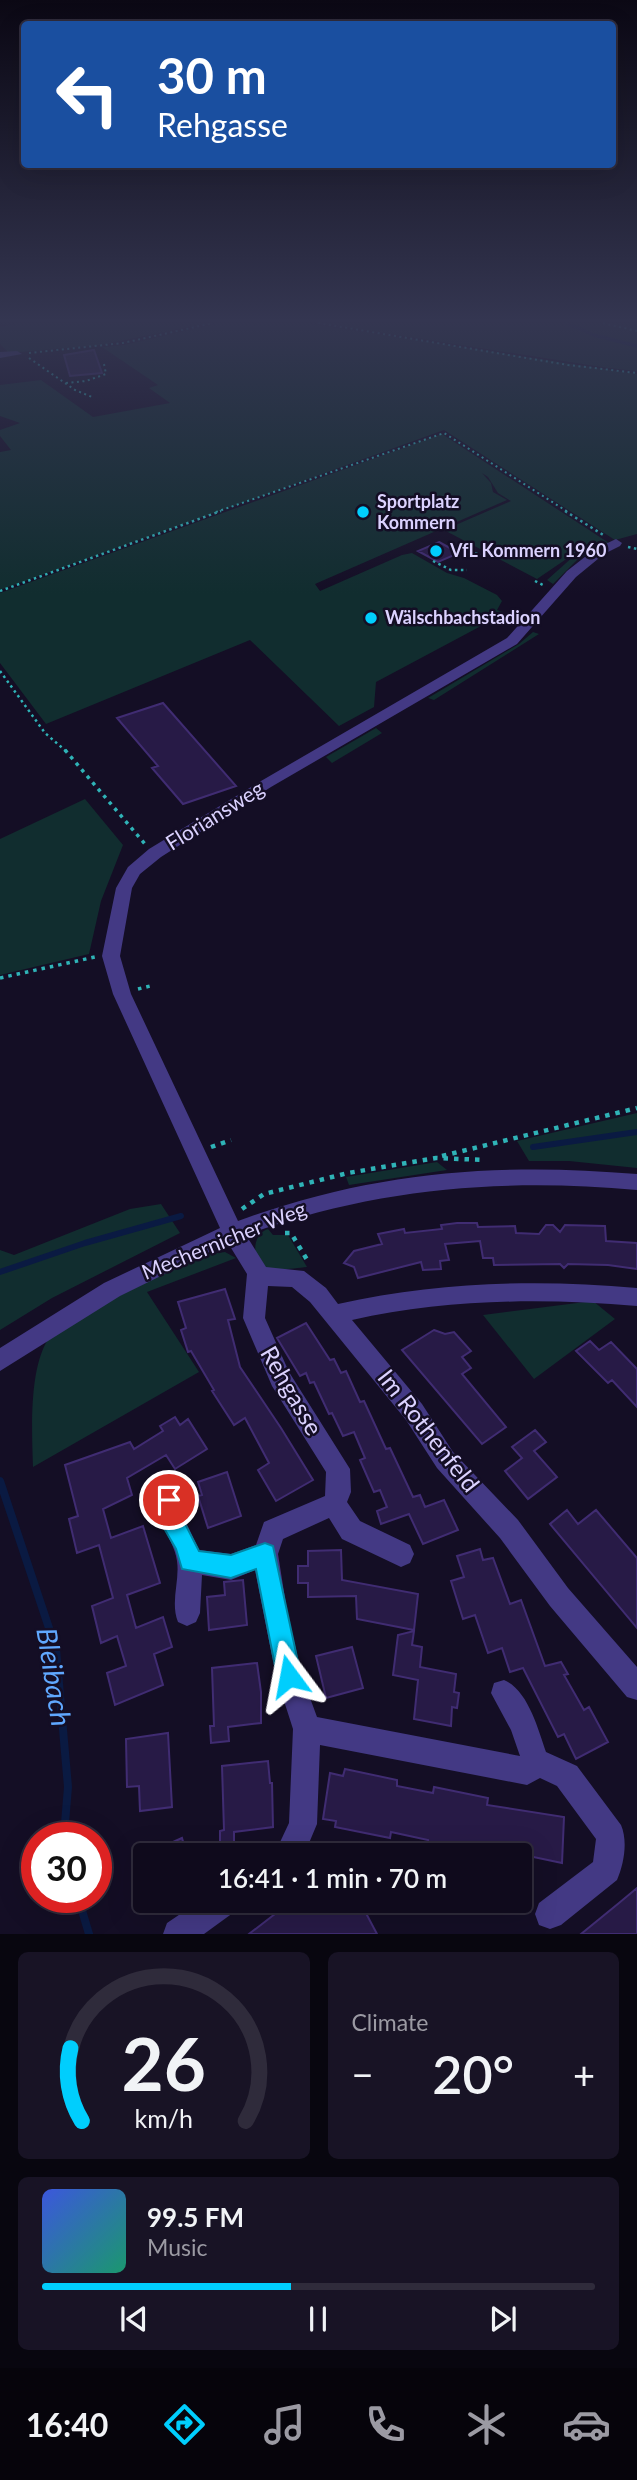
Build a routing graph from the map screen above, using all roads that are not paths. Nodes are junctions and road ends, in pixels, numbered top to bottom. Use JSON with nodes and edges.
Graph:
{"nodes":[{"id":1,"x":616,"y":543,"type":"road end"},
{"id":2,"x":637,"y":1182,"type":"edge"},
{"id":3,"x":233,"y":1233,"type":"junction"},
{"id":4,"x":258,"y":1273,"type":"junction"},
{"id":5,"x":635,"y":1302,"type":"edge"},
{"id":6,"x":335,"y":1314,"type":"junction"},
{"id":7,"x":0,"y":1361,"type":"edge"},
{"id":8,"x":169,"y":1500,"type":"dead end"},
{"id":9,"x":334,"y":1504,"type":"junction"},
{"id":10,"x":265,"y":1555,"type":"junction"},
{"id":11,"x":401,"y":1555,"type":"dead end"},
{"id":12,"x":190,"y":1561,"type":"junction"},
{"id":13,"x":187,"y":1613,"type":"dead end"},
{"id":14,"x":637,"y":1687,"type":"edge"},
{"id":15,"x":504,"y":1693,"type":"dead end"},
{"id":16,"x":307,"y":1730,"type":"junction"},
{"id":17,"x":536,"y":1762,"type":"junction"},
{"id":18,"x":294,"y":1843,"type":"edge"},
{"id":19,"x":208,"y":1913,"type":"edge"},
{"id":20,"x":550,"y":1914,"type":"dead end"},
{"id":21,"x":178,"y":1934,"type":"edge"}],
"edges":[{"from":1,"to":3,"type":"street","name":"Floriansweg"},
{"from":2,"to":3,"type":"street","name":"Mechernicher Weg"},
{"from":3,"to":4,"type":"street"},
{"from":3,"to":7,"type":"street","name":"Mechernicher Weg"},
{"from":4,"to":6,"type":"street","name":"Im Rothenfeld"},
{"from":4,"to":9,"type":"street","name":"Rehgasse"},
{"from":5,"to":6,"type":"street"},
{"from":6,"to":14,"type":"street","name":"Im Rothenfeld"},
{"from":8,"to":12,"type":"street"},
{"from":9,"to":10,"type":"street"},
{"from":9,"to":11,"type":"street"},
{"from":10,"to":12,"type":"street"},
{"from":10,"to":16,"type":"street"},
{"from":12,"to":13,"type":"street"},
{"from":15,"to":17,"type":"street"},
{"from":16,"to":17,"type":"street"},
{"from":16,"to":18,"type":"street"},
{"from":17,"to":20,"type":"street"},
{"from":19,"to":21,"type":"street"}]}
